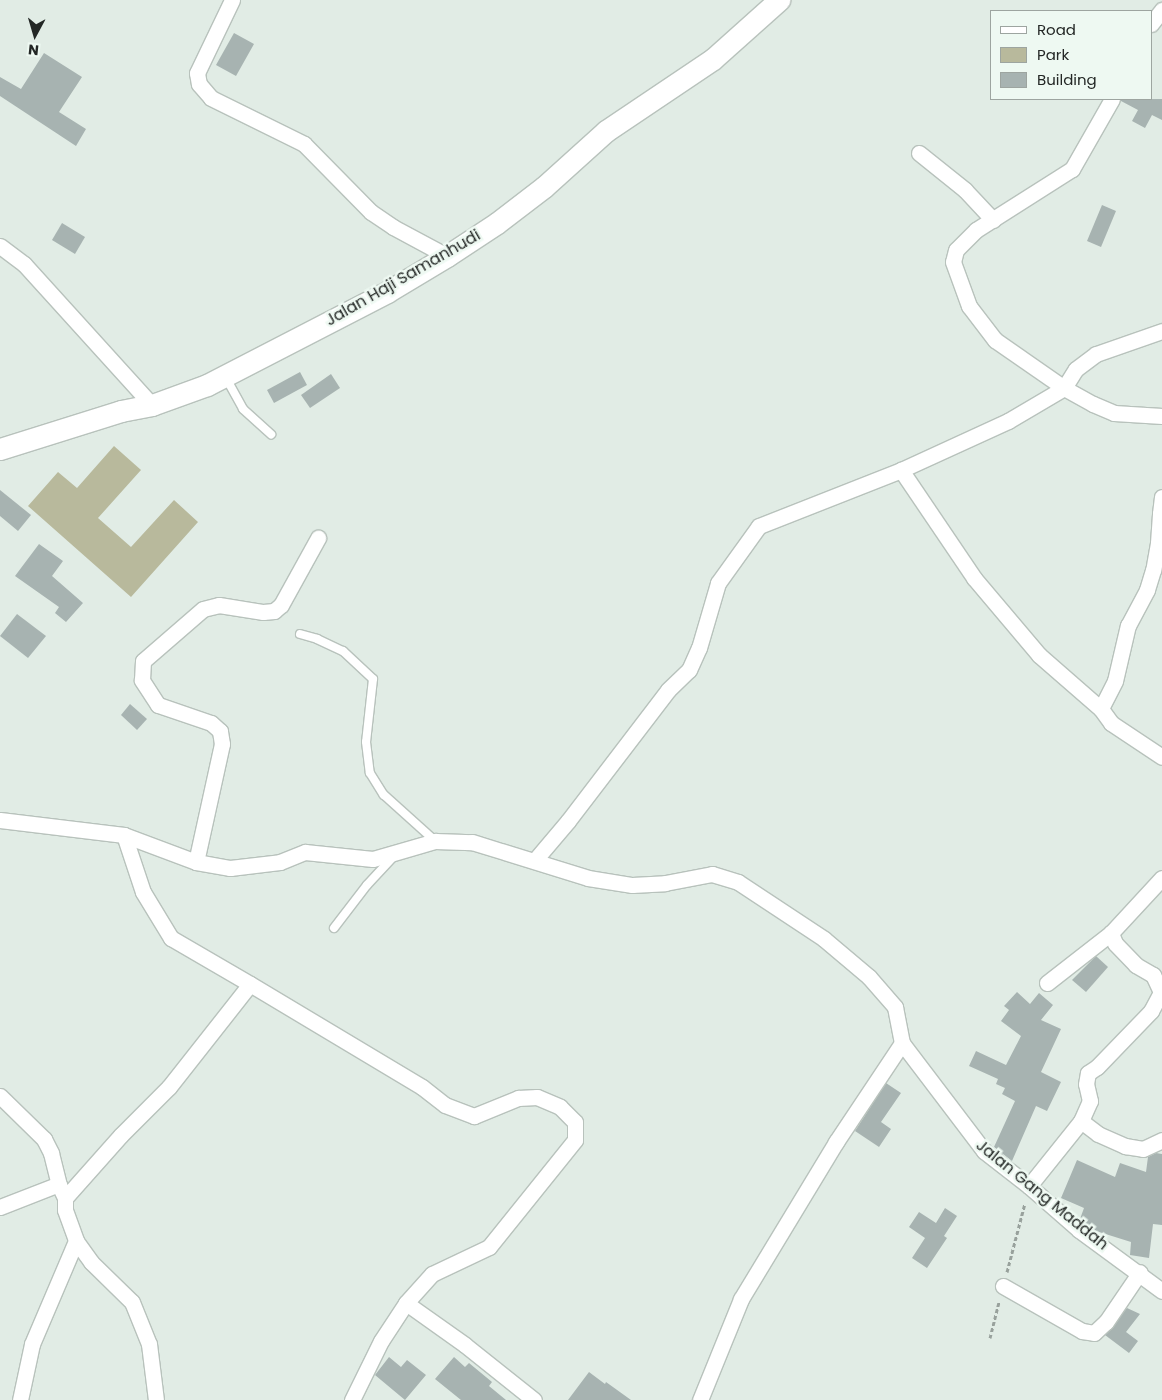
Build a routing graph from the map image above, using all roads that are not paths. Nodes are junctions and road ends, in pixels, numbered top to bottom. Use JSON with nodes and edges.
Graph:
{"nodes":[{"id":1,"x":232,"y":0,"type":"edge"},
{"id":2,"x":779,"y":0,"type":"edge"},
{"id":3,"x":1162,"y":10,"type":"edge"},
{"id":4,"x":1152,"y":23,"type":"edge"},
{"id":5,"x":1111,"y":100,"type":"edge"},
{"id":6,"x":918,"y":153,"type":"dead end"},
{"id":7,"x":994,"y":220,"type":"junction"},
{"id":8,"x":0,"y":246,"type":"edge"},
{"id":9,"x":447,"y":256,"type":"junction"},
{"id":10,"x":1162,"y":331,"type":"edge"},
{"id":11,"x":225,"y":376,"type":"junction"},
{"id":12,"x":1064,"y":388,"type":"junction"},
{"id":13,"x":152,"y":405,"type":"junction"},
{"id":14,"x":1162,"y":416,"type":"edge"},
{"id":15,"x":271,"y":434,"type":"dead end"},
{"id":16,"x":0,"y":449,"type":"edge"},
{"id":17,"x":900,"y":470,"type":"junction"},
{"id":18,"x":1162,"y":497,"type":"edge"},
{"id":19,"x":1161,"y":515,"type":"edge"},
{"id":20,"x":318,"y":538,"type":"dead end"},
{"id":21,"x":300,"y":634,"type":"dead end"},
{"id":22,"x":1101,"y":709,"type":"junction"},
{"id":23,"x":1162,"y":757,"type":"edge"},
{"id":24,"x":0,"y":820,"type":"edge"},
{"id":25,"x":124,"y":835,"type":"junction"},
{"id":26,"x":435,"y":841,"type":"junction"},
{"id":27,"x":396,"y":854,"type":"junction"},
{"id":28,"x":535,"y":860,"type":"junction"},
{"id":29,"x":196,"y":862,"type":"junction"},
{"id":30,"x":1162,"y":878,"type":"edge"},
{"id":31,"x":334,"y":928,"type":"dead end"},
{"id":32,"x":1111,"y":933,"type":"junction"},
{"id":33,"x":1047,"y":983,"type":"dead end"},
{"id":34,"x":250,"y":984,"type":"junction"},
{"id":35,"x":902,"y":1043,"type":"junction"},
{"id":36,"x":0,"y":1096,"type":"edge"},
{"id":37,"x":1081,"y":1121,"type":"junction"},
{"id":38,"x":1162,"y":1140,"type":"edge"},
{"id":39,"x":1029,"y":1186,"type":"junction"},
{"id":40,"x":62,"y":1191,"type":"junction"},
{"id":41,"x":0,"y":1207,"type":"edge"},
{"id":42,"x":76,"y":1241,"type":"junction"},
{"id":43,"x":1140,"y":1272,"type":"junction"},
{"id":44,"x":1003,"y":1286,"type":"road end"},
{"id":45,"x":1162,"y":1291,"type":"edge"},
{"id":46,"x":406,"y":1303,"type":"junction"},
{"id":47,"x":20,"y":1400,"type":"edge"},
{"id":48,"x":156,"y":1400,"type":"edge"},
{"id":49,"x":352,"y":1400,"type":"edge"},
{"id":50,"x":534,"y":1400,"type":"edge"},
{"id":51,"x":700,"y":1400,"type":"edge"}],
"edges":[{"from":1,"to":9,"type":"street"},
{"from":2,"to":9,"type":"street","name":"Jalan Haji Samanhudi"},
{"from":3,"to":4,"type":"street"},
{"from":5,"to":7,"type":"street"},
{"from":6,"to":7,"type":"street"},
{"from":7,"to":12,"type":"street"},
{"from":8,"to":13,"type":"street"},
{"from":9,"to":11,"type":"street","name":"Jalan Haji Samanhudi"},
{"from":10,"to":12,"type":"street"},
{"from":11,"to":13,"type":"street","name":"Jalan Haji Samanhudi"},
{"from":11,"to":15,"type":"lane"},
{"from":12,"to":14,"type":"street"},
{"from":12,"to":17,"type":"street"},
{"from":13,"to":16,"type":"street","name":"Jalan Haji Samanhudi"},
{"from":17,"to":22,"type":"street"},
{"from":17,"to":28,"type":"street"},
{"from":18,"to":19,"type":"street"},
{"from":19,"to":22,"type":"street"},
{"from":20,"to":29,"type":"street"},
{"from":21,"to":26,"type":"lane"},
{"from":22,"to":23,"type":"street"},
{"from":24,"to":25,"type":"street","name":"Jalan Gang Maddah"},
{"from":25,"to":29,"type":"street","name":"Jalan Gang Maddah"},
{"from":25,"to":34,"type":"street"},
{"from":26,"to":27,"type":"street","name":"Jalan Gang Maddah"},
{"from":26,"to":28,"type":"street","name":"Jalan Gang Maddah"},
{"from":27,"to":29,"type":"street","name":"Jalan Gang Maddah"},
{"from":27,"to":31,"type":"lane"},
{"from":28,"to":35,"type":"street","name":"Jalan Gang Maddah"},
{"from":30,"to":32,"type":"street"},
{"from":32,"to":33,"type":"street"},
{"from":32,"to":37,"type":"street"},
{"from":34,"to":40,"type":"street"},
{"from":34,"to":46,"type":"street"},
{"from":35,"to":39,"type":"street","name":"Jalan Gang Maddah"},
{"from":35,"to":51,"type":"street"},
{"from":36,"to":40,"type":"street"},
{"from":37,"to":38,"type":"street"},
{"from":37,"to":39,"type":"street"},
{"from":39,"to":43,"type":"street","name":"Jalan Gang Maddah"},
{"from":40,"to":41,"type":"street"},
{"from":40,"to":42,"type":"street"},
{"from":42,"to":47,"type":"street"},
{"from":42,"to":48,"type":"street"},
{"from":43,"to":44,"type":"street"},
{"from":43,"to":45,"type":"street","name":"Jalan Gang Maddah"},
{"from":46,"to":49,"type":"street"},
{"from":46,"to":50,"type":"street"}]}
